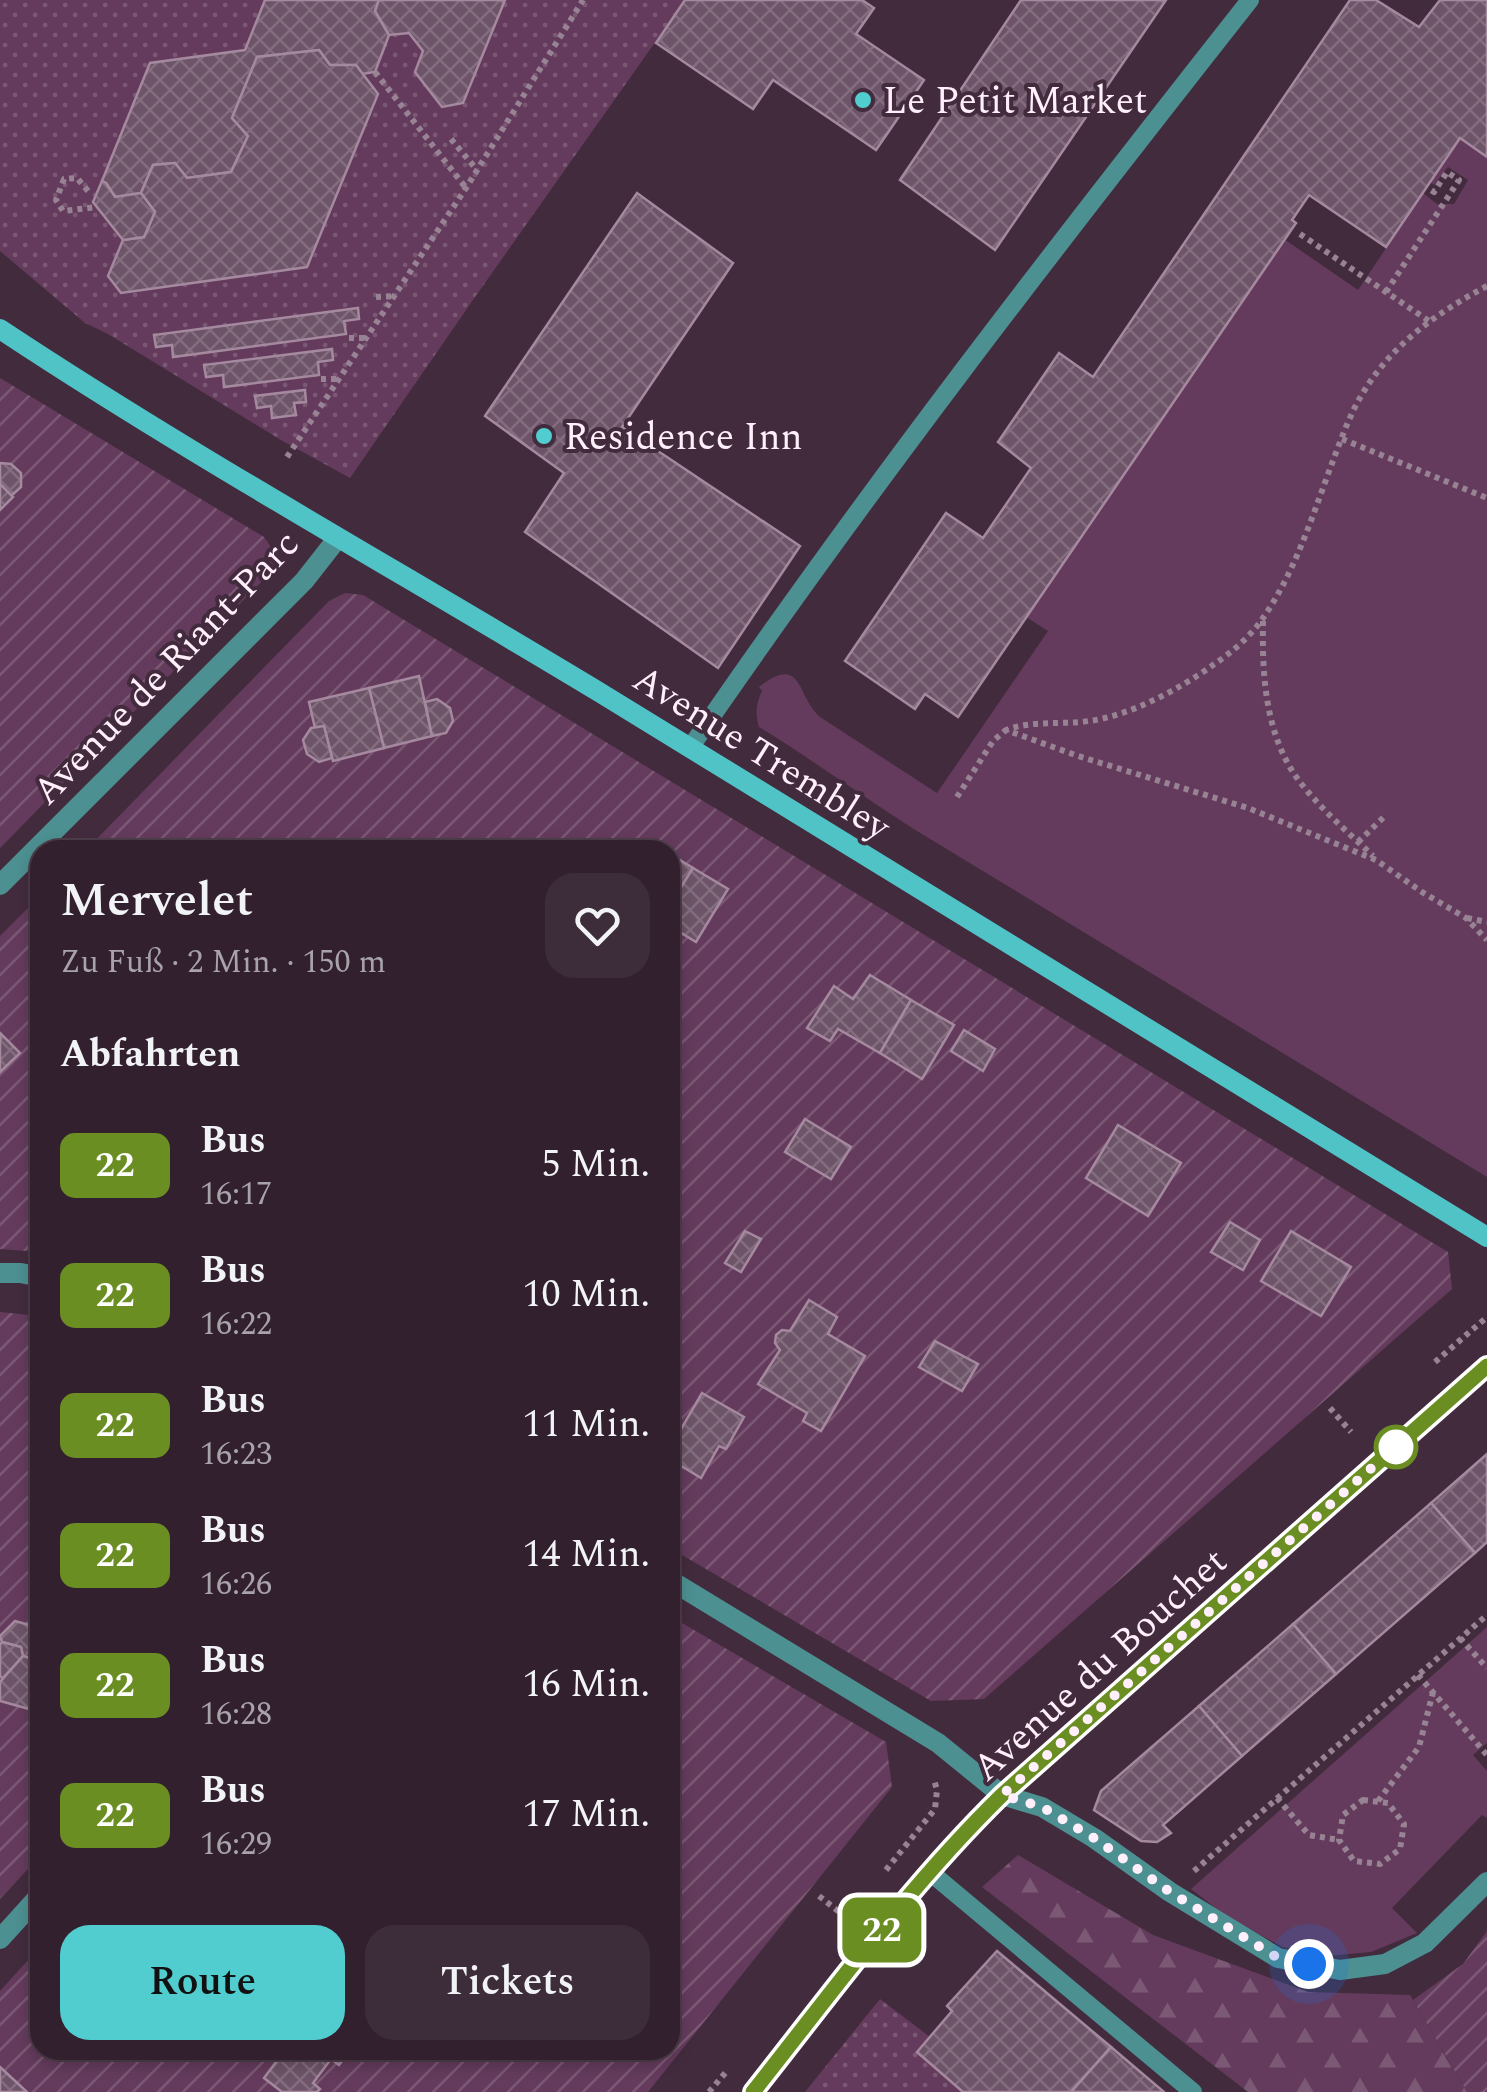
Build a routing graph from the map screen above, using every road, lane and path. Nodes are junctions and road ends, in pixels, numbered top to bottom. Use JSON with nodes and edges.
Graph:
{"nodes":[{"id":1,"x":583,"y":0,"type":"edge"},
{"id":2,"x":1250,"y":0,"type":"edge"},
{"id":3,"x":375,"y":72,"type":"dead end"},
{"id":4,"x":451,"y":139,"type":"dead end"},
{"id":5,"x":477,"y":170,"type":"junction"},
{"id":6,"x":466,"y":188,"type":"junction"},
{"id":7,"x":1428,"y":188,"type":"dead end"},
{"id":8,"x":88,"y":191,"type":"dead end"},
{"id":9,"x":97,"y":207,"type":"dead end"},
{"id":10,"x":1300,"y":234,"type":"dead end"},
{"id":11,"x":1487,"y":286,"type":"edge"},
{"id":12,"x":1386,"y":292,"type":"junction"},
{"id":13,"x":394,"y":296,"type":"junction"},
{"id":14,"x":376,"y":297,"type":"dead end"},
{"id":15,"x":1430,"y":321,"type":"junction"},
{"id":16,"x":0,"y":329,"type":"edge"},
{"id":17,"x":348,"y":338,"type":"dead end"},
{"id":18,"x":366,"y":338,"type":"junction"},
{"id":19,"x":322,"y":379,"type":"dead end"},
{"id":20,"x":339,"y":380,"type":"junction"},
{"id":21,"x":1342,"y":439,"type":"junction"},
{"id":22,"x":287,"y":458,"type":"dead end"},
{"id":23,"x":1487,"y":498,"type":"edge"},
{"id":24,"x":337,"y":539,"type":"junction"},
{"id":25,"x":1263,"y":620,"type":"junction"},
{"id":26,"x":1006,"y":730,"type":"junction"},
{"id":27,"x":690,"y":748,"type":"junction"},
{"id":28,"x":957,"y":797,"type":"dead end"},
{"id":29,"x":1386,"y":815,"type":"dead end"},
{"id":30,"x":45,"y":840,"type":"edge"},
{"id":31,"x":1358,"y":842,"type":"junction"},
{"id":32,"x":30,"y":855,"type":"edge"},
{"id":33,"x":1376,"y":860,"type":"junction"},
{"id":34,"x":0,"y":885,"type":"edge"},
{"id":35,"x":1466,"y":918,"type":"junction"},
{"id":36,"x":1487,"y":922,"type":"edge"},
{"id":37,"x":1487,"y":940,"type":"edge"},
{"id":38,"x":1487,"y":1237,"type":"edge"},
{"id":39,"x":0,"y":1274,"type":"edge"},
{"id":40,"x":30,"y":1275,"type":"edge"},
{"id":41,"x":1487,"y":1317,"type":"edge"},
{"id":42,"x":1435,"y":1362,"type":"dead end"},
{"id":43,"x":1487,"y":1366,"type":"edge"},
{"id":44,"x":1330,"y":1408,"type":"dead end"},
{"id":45,"x":1351,"y":1432,"type":"dead end"},
{"id":46,"x":680,"y":1586,"type":"edge"},
{"id":47,"x":1487,"y":1614,"type":"edge"},
{"id":48,"x":1460,"y":1638,"type":"junction"},
{"id":49,"x":1487,"y":1668,"type":"edge"},
{"id":50,"x":1418,"y":1675,"type":"junction"},
{"id":51,"x":1433,"y":1692,"type":"junction"},
{"id":52,"x":1487,"y":1755,"type":"edge"},
{"id":53,"x":933,"y":1774,"type":"dead end"},
{"id":54,"x":1002,"y":1795,"type":"junction"},
{"id":55,"x":1278,"y":1798,"type":"junction"},
{"id":56,"x":1377,"y":1802,"type":"junction"},
{"id":57,"x":1339,"y":1840,"type":"junction"},
{"id":58,"x":930,"y":1872,"type":"junction"},
{"id":59,"x":880,"y":1877,"type":"dead end"},
{"id":60,"x":1487,"y":1882,"type":"edge"},
{"id":61,"x":1170,"y":1892,"type":"junction"},
{"id":62,"x":819,"y":1896,"type":"dead end"},
{"id":63,"x":858,"y":1904,"type":"dead end"},
{"id":64,"x":30,"y":1906,"type":"edge"},
{"id":65,"x":0,"y":1939,"type":"edge"},
{"id":66,"x":732,"y":2064,"type":"dead end"},
{"id":67,"x":710,"y":2092,"type":"edge"},
{"id":68,"x":753,"y":2092,"type":"edge"},
{"id":69,"x":1192,"y":2092,"type":"edge"}],
"edges":[{"from":1,"to":5,"type":"path"},
{"from":2,"to":27,"type":"lane"},
{"from":3,"to":6,"type":"path"},
{"from":4,"to":5,"type":"path"},
{"from":5,"to":6,"type":"path"},
{"from":6,"to":13,"type":"path"},
{"from":7,"to":12,"type":"path"},
{"from":8,"to":9,"type":"path"},
{"from":10,"to":12,"type":"path"},
{"from":11,"to":15,"type":"path"},
{"from":12,"to":15,"type":"path"},
{"from":13,"to":14,"type":"path"},
{"from":13,"to":18,"type":"path"},
{"from":15,"to":21,"type":"path"},
{"from":16,"to":24,"type":"street","name":"Avenue Trembley"},
{"from":17,"to":18,"type":"path"},
{"from":18,"to":20,"type":"path"},
{"from":19,"to":20,"type":"path"},
{"from":20,"to":22,"type":"path"},
{"from":21,"to":23,"type":"path"},
{"from":21,"to":25,"type":"path"},
{"from":24,"to":27,"type":"street","name":"Avenue Trembley"},
{"from":24,"to":30,"type":"street","name":"Avenue de Riant-Parc"},
{"from":25,"to":26,"type":"path"},
{"from":25,"to":31,"type":"path"},
{"from":26,"to":28,"type":"path"},
{"from":26,"to":33,"type":"path"},
{"from":27,"to":38,"type":"street","name":"Avenue Trembley"},
{"from":29,"to":31,"type":"path"},
{"from":31,"to":33,"type":"path"},
{"from":32,"to":34,"type":"street","name":"Avenue de Riant-Parc"},
{"from":33,"to":35,"type":"path"},
{"from":35,"to":36,"type":"path"},
{"from":35,"to":37,"type":"path"},
{"from":39,"to":40,"type":"street"},
{"from":41,"to":42,"type":"path"},
{"from":43,"to":54,"type":"street","name":"Avenue du Bouchet"},
{"from":44,"to":45,"type":"path"},
{"from":46,"to":54,"type":"street"},
{"from":47,"to":48,"type":"path"},
{"from":48,"to":49,"type":"path"},
{"from":48,"to":50,"type":"path"},
{"from":50,"to":51,"type":"path"},
{"from":50,"to":55,"type":"path"},
{"from":51,"to":52,"type":"path"},
{"from":51,"to":56,"type":"path"},
{"from":53,"to":59,"type":"path"},
{"from":54,"to":58,"type":"street","name":"Avenue du Bouchet"},
{"from":54,"to":61,"type":"street"},
{"from":55,"to":57,"type":"path"},
{"from":55,"to":61,"type":"path"},
{"from":56,"to":57,"type":"path"},
{"from":56,"to":57,"type":"path"},
{"from":58,"to":68,"type":"street","name":"Avenue du Bouchet"},
{"from":58,"to":69,"type":"lane"},
{"from":60,"to":61,"type":"street"},
{"from":62,"to":63,"type":"path"},
{"from":64,"to":65,"type":"street"},
{"from":66,"to":67,"type":"path"}]}
